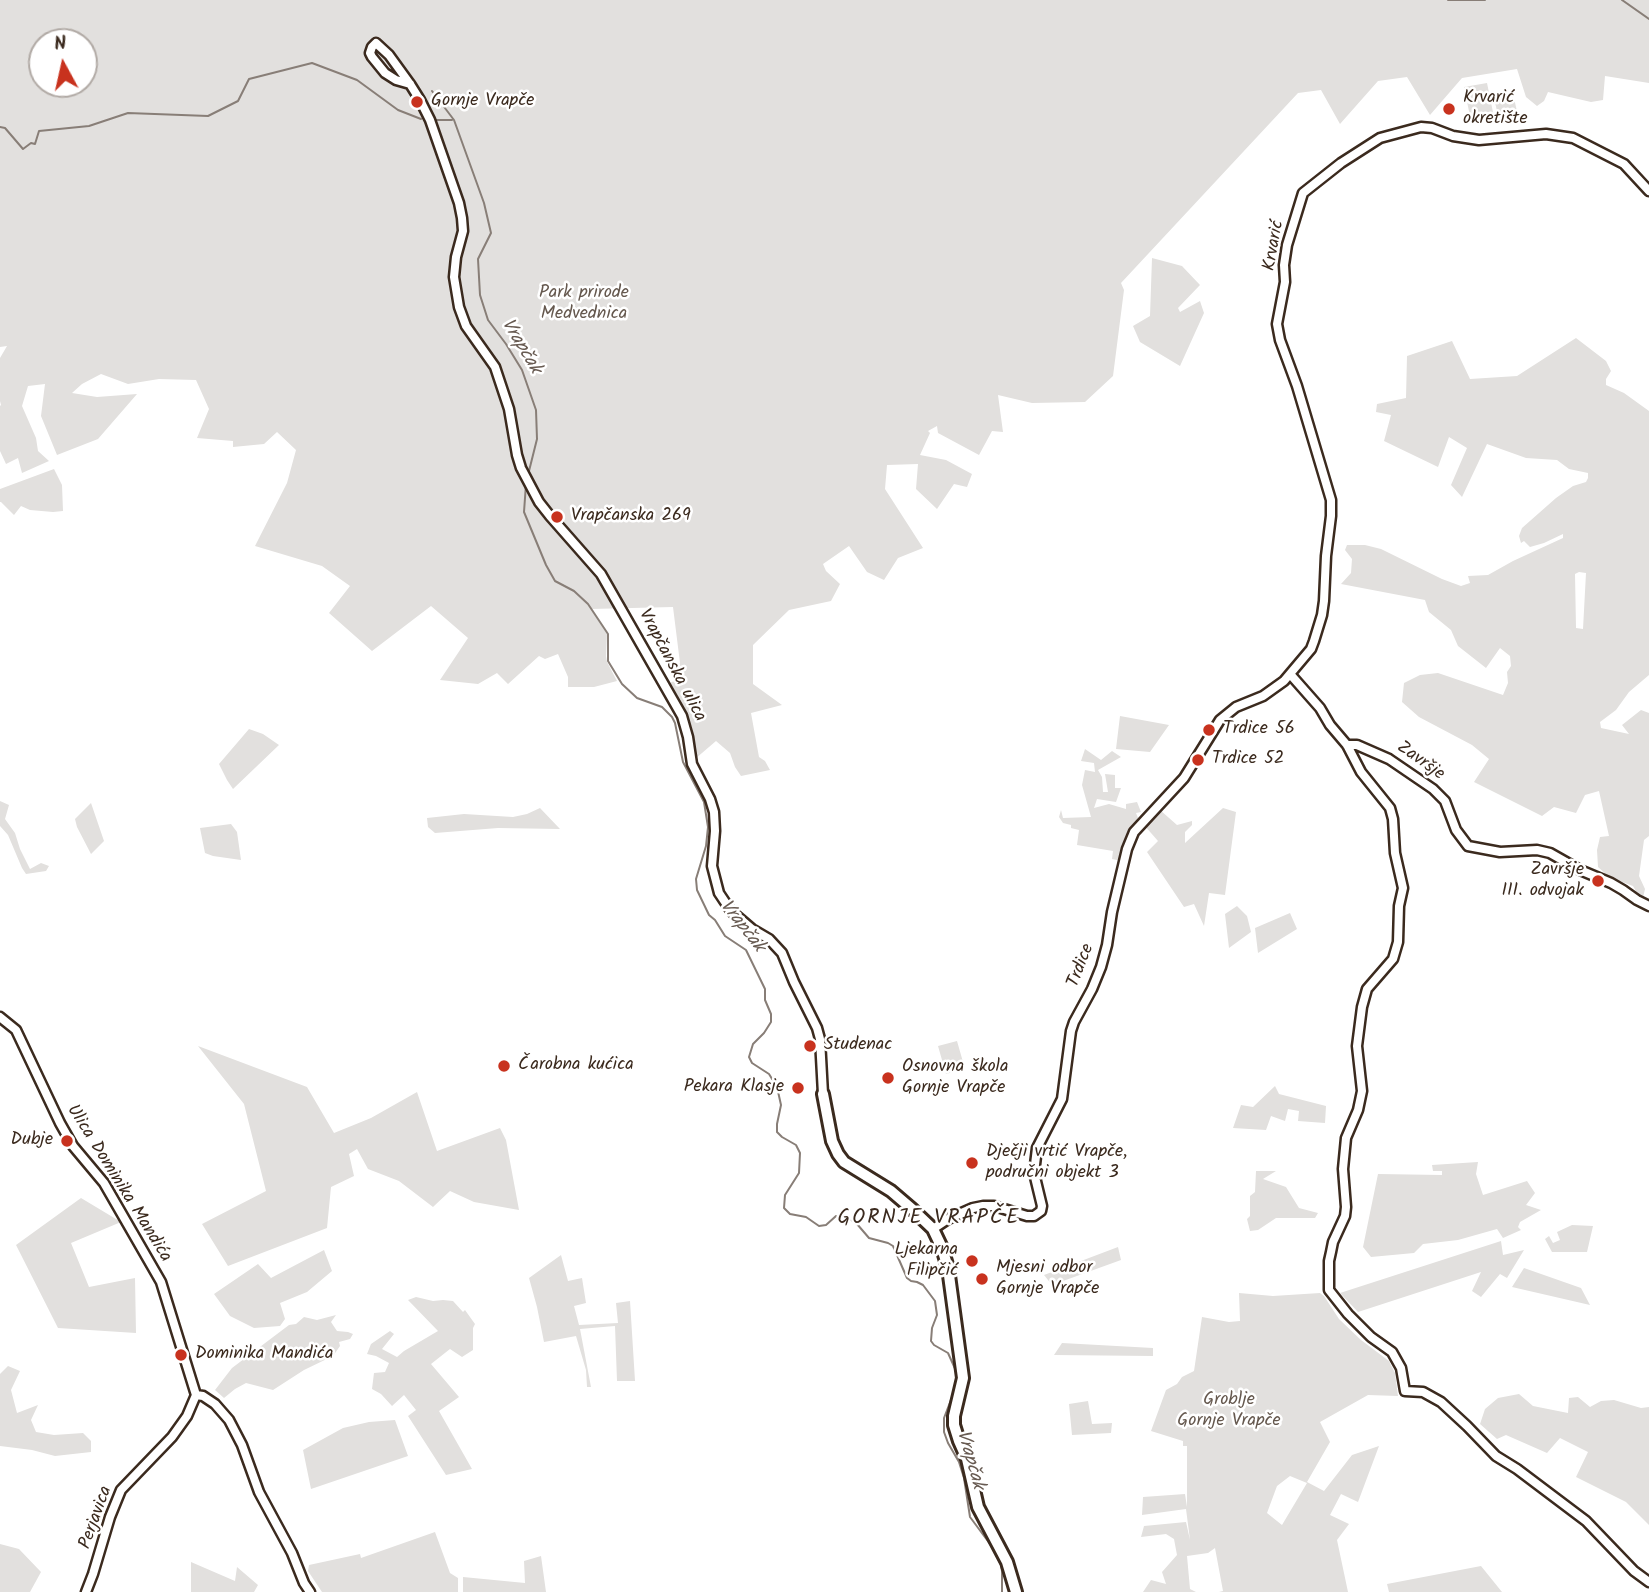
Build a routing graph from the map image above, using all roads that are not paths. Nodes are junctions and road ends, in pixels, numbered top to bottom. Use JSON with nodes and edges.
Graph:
{"nodes":[{"id":1,"x":410,"y":84,"type":"junction"},
{"id":2,"x":1649,"y":191,"type":"edge"},
{"id":3,"x":1290,"y":674,"type":"junction"},
{"id":4,"x":1347,"y":745,"type":"junction"},
{"id":5,"x":1649,"y":906,"type":"edge"},
{"id":6,"x":0,"y":1017,"type":"edge"},
{"id":7,"x":823,"y":1094,"type":"joint"},
{"id":8,"x":933,"y":1230,"type":"junction"},
{"id":9,"x":196,"y":1395,"type":"junction"},
{"id":10,"x":1645,"y":1579,"type":"edge"},
{"id":11,"x":86,"y":1592,"type":"edge"},
{"id":12,"x":310,"y":1592,"type":"edge"},
{"id":13,"x":1016,"y":1592,"type":"edge"}],
"edges":[{"from":1,"to":1,"type":"street","name":"Vrapčanska ulica"},
{"from":1,"to":7,"type":"street","name":"Vrapčanska ulica"},
{"from":2,"to":3,"type":"street","name":"Krvarić"},
{"from":3,"to":4,"type":"street"},
{"from":3,"to":8,"type":"street","name":"Trdice"},
{"from":4,"to":5,"type":"street","name":"Završje"},
{"from":4,"to":10,"type":"street"},
{"from":6,"to":9,"type":"street","name":"Ulica Dominika Mandića"},
{"from":7,"to":8,"type":"main road","name":"Vrapčanska ulica"},
{"from":8,"to":13,"type":"main road","name":"Vrapčanska ulica"},
{"from":9,"to":11,"type":"street","name":"Perjavica"},
{"from":9,"to":12,"type":"street"}]}
